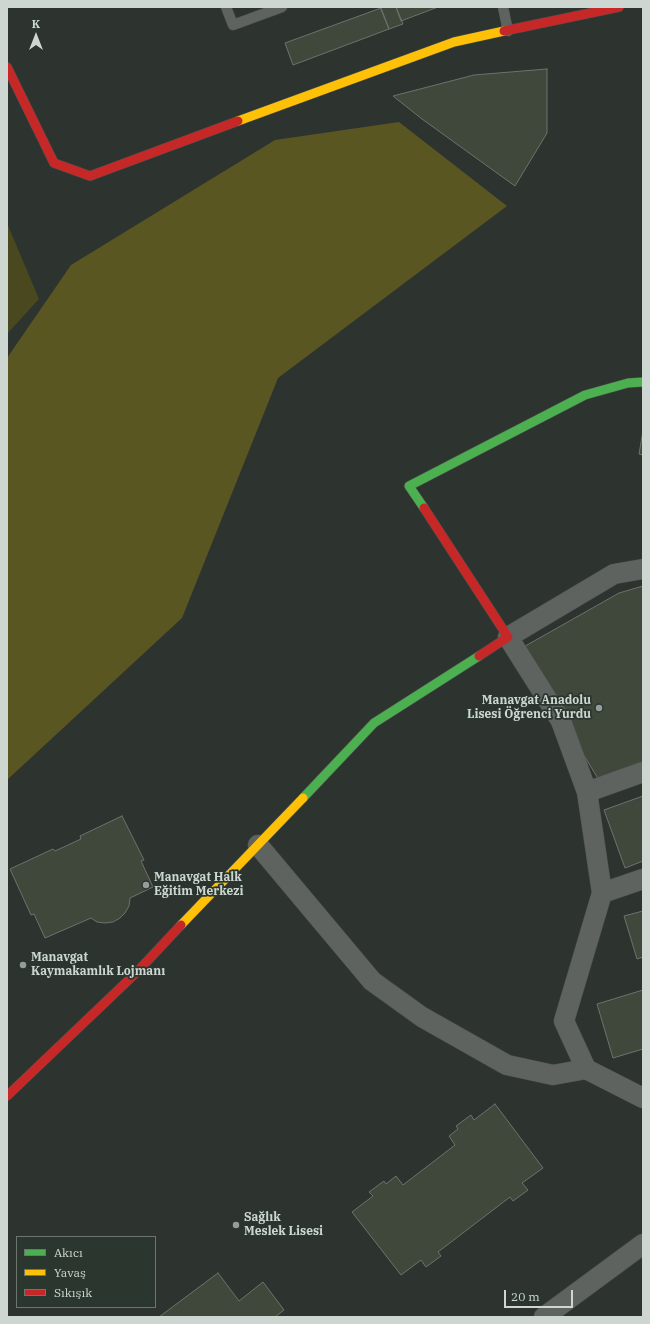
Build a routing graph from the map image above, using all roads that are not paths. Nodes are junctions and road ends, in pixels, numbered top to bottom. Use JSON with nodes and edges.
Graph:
{"nodes":[{"id":1,"x":226,"y":7,"type":"edge"},
{"id":2,"x":282,"y":7,"type":"edge"},
{"id":3,"x":503,"y":7,"type":"edge"},
{"id":4,"x":619,"y":7,"type":"edge"},
{"id":5,"x":508,"y":31,"type":"junction"},
{"id":6,"x":7,"y":67,"type":"edge"},
{"id":7,"x":643,"y":382,"type":"edge"},
{"id":8,"x":643,"y":569,"type":"edge"},
{"id":9,"x":508,"y":637,"type":"junction"},
{"id":10,"x":643,"y":772,"type":"edge"},
{"id":11,"x":587,"y":792,"type":"junction"},
{"id":12,"x":258,"y":845,"type":"junction"},
{"id":13,"x":643,"y":879,"type":"edge"},
{"id":14,"x":602,"y":894,"type":"junction"},
{"id":15,"x":586,"y":1069,"type":"junction"},
{"id":16,"x":7,"y":1096,"type":"edge"},
{"id":17,"x":643,"y":1098,"type":"edge"},
{"id":18,"x":643,"y":1244,"type":"edge"},
{"id":19,"x":544,"y":1317,"type":"edge"}],
"edges":[{"from":1,"to":2,"type":"lane"},
{"from":3,"to":5,"type":"lane"},
{"from":4,"to":5,"type":"street"},
{"from":5,"to":6,"type":"street"},
{"from":7,"to":9,"type":"street"},
{"from":8,"to":9,"type":"street"},
{"from":9,"to":11,"type":"street"},
{"from":9,"to":12,"type":"street"},
{"from":10,"to":11,"type":"street"},
{"from":11,"to":14,"type":"street"},
{"from":12,"to":15,"type":"street"},
{"from":12,"to":16,"type":"street"},
{"from":13,"to":14,"type":"street"},
{"from":14,"to":15,"type":"street"},
{"from":15,"to":17,"type":"street"},
{"from":18,"to":19,"type":"street"}]}
